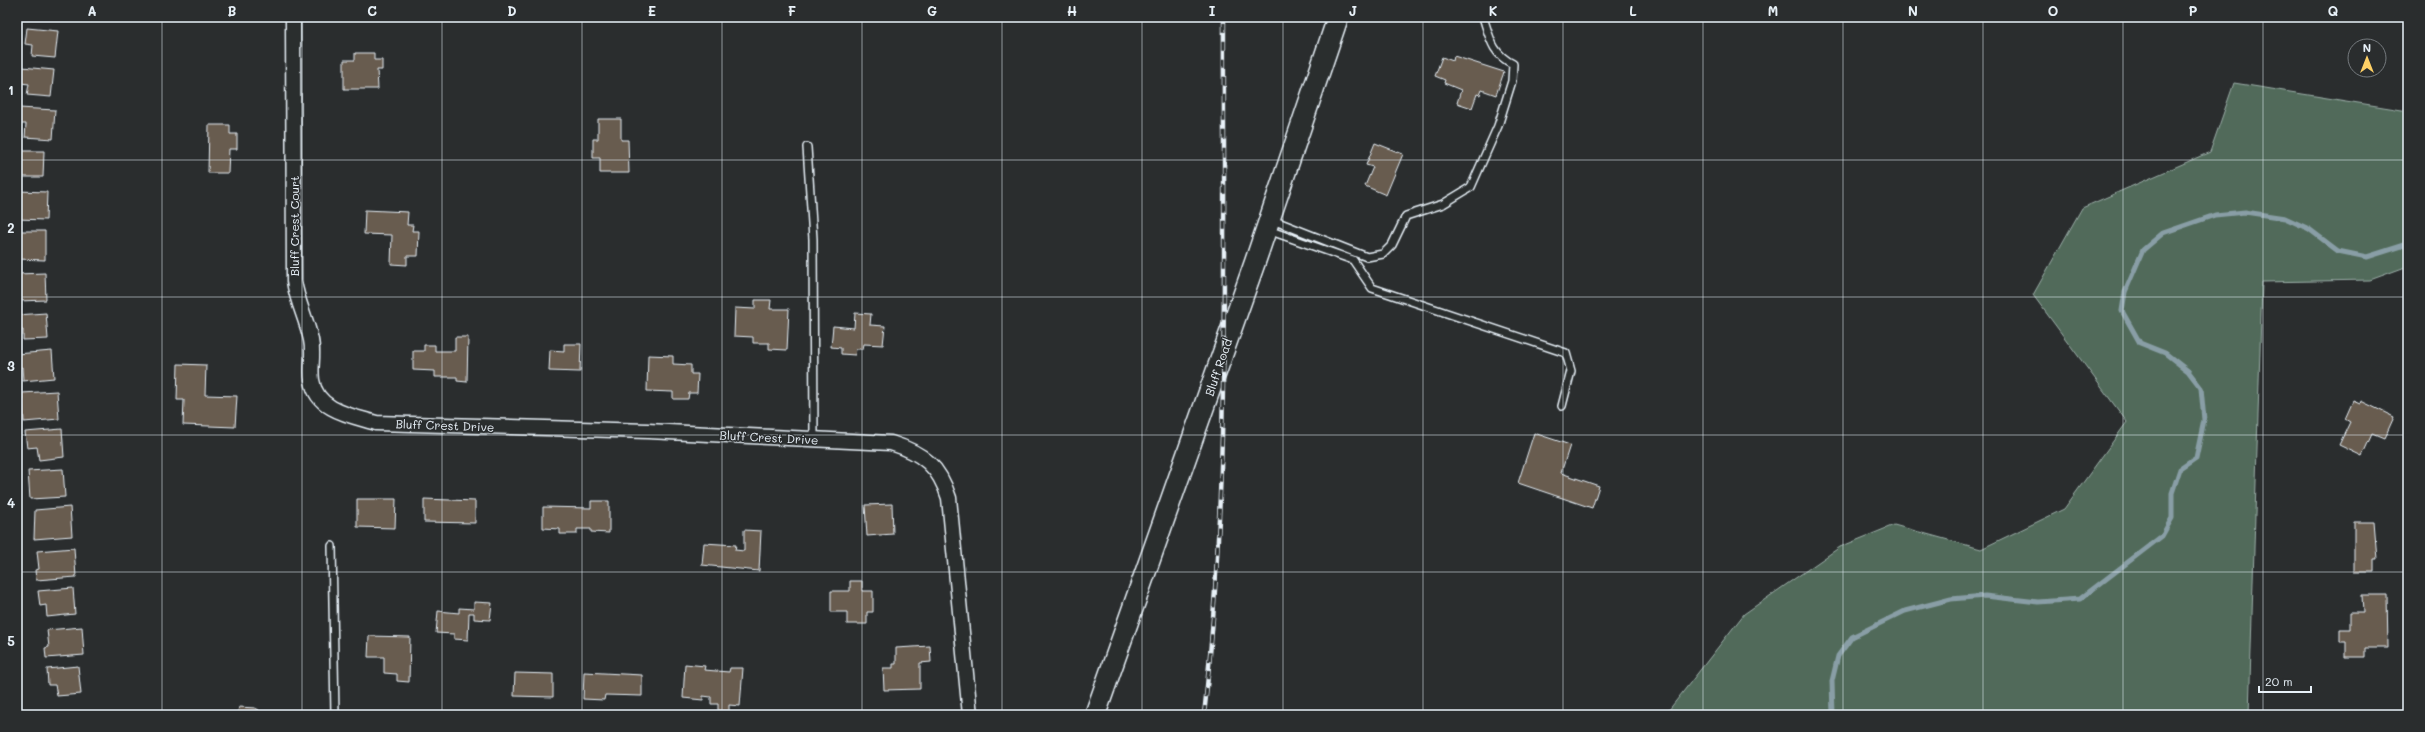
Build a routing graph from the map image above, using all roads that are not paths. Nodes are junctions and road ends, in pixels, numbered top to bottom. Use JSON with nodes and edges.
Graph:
{"nodes":[{"id":1,"x":293,"y":17,"type":"edge"},
{"id":2,"x":1338,"y":17,"type":"edge"},
{"id":3,"x":1483,"y":17,"type":"edge"},
{"id":4,"x":806,"y":147,"type":"dead end"},
{"id":5,"x":1268,"y":224,"type":"junction"},
{"id":6,"x":1562,"y":406,"type":"dead end"},
{"id":7,"x":346,"y":415,"type":"joint"},
{"id":8,"x":814,"y":440,"type":"junction"},
{"id":9,"x":332,"y":546,"type":"dead end"},
{"id":10,"x":335,"y":715,"type":"edge"},
{"id":11,"x":970,"y":715,"type":"edge"},
{"id":12,"x":1095,"y":715,"type":"edge"}],
"edges":[{"from":1,"to":7,"type":"street","name":"Bluff Crest Court"},
{"from":2,"to":5,"type":"main road","name":"Bluff Road"},
{"from":3,"to":5,"type":"lane"},
{"from":4,"to":8,"type":"lane"},
{"from":5,"to":6,"type":"lane"},
{"from":5,"to":12,"type":"main road","name":"Bluff Road"},
{"from":7,"to":8,"type":"street","name":"Bluff Crest Drive"},
{"from":8,"to":11,"type":"street","name":"Bluff Crest Drive"},
{"from":9,"to":10,"type":"lane"}]}
